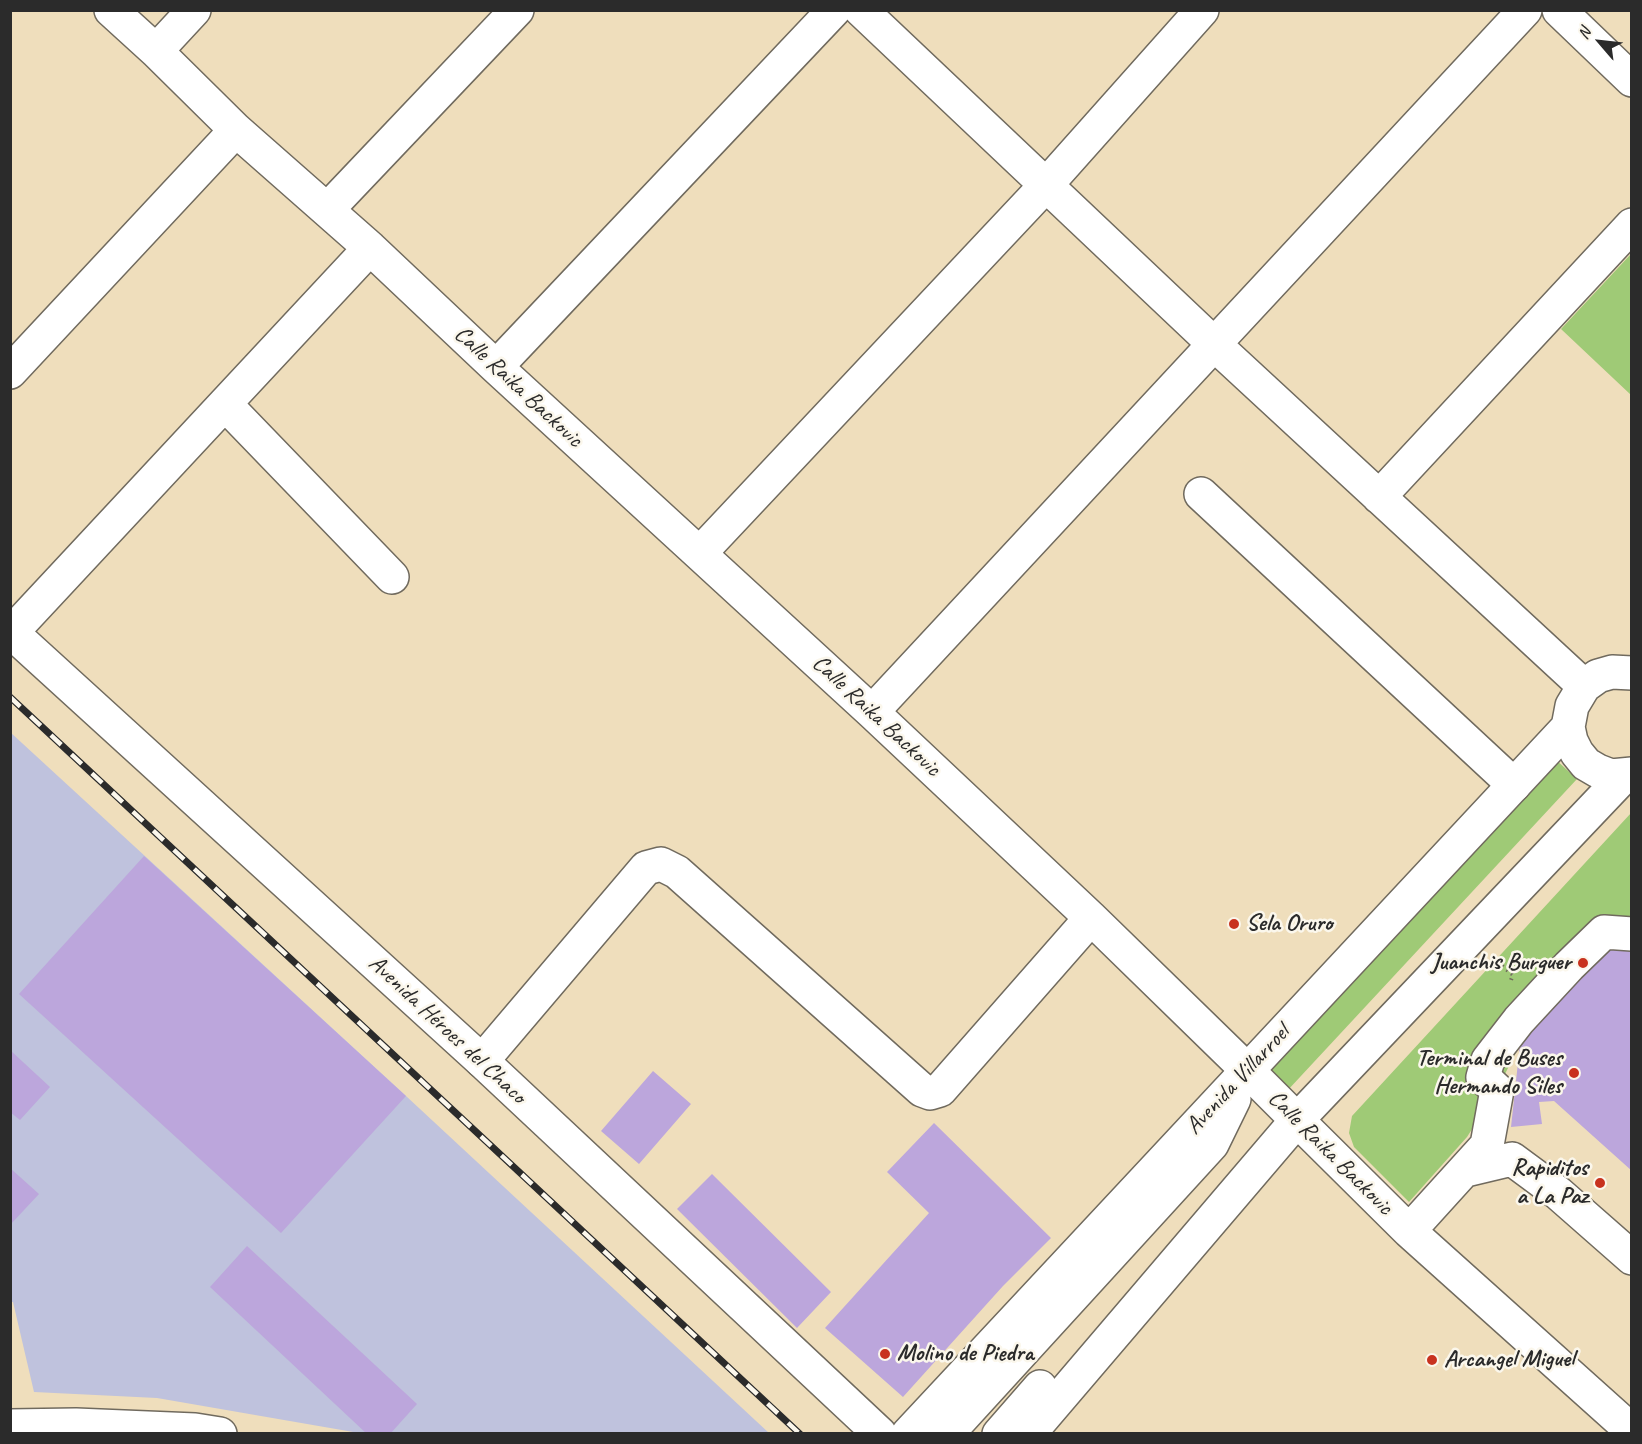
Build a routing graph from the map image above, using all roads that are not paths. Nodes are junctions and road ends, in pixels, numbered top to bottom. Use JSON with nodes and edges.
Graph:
{"nodes":[{"id":1,"x":111,"y":10,"type":"edge"},
{"id":2,"x":194,"y":10,"type":"edge"},
{"id":3,"x":517,"y":10,"type":"edge"},
{"id":4,"x":834,"y":10,"type":"edge"},
{"id":5,"x":861,"y":10,"type":"edge"},
{"id":6,"x":1202,"y":10,"type":"edge"},
{"id":7,"x":1525,"y":10,"type":"edge"},
{"id":8,"x":1559,"y":10,"type":"edge"},
{"id":9,"x":156,"y":51,"type":"junction"},
{"id":10,"x":1632,"y":80,"type":"edge"},
{"id":11,"x":236,"y":130,"type":"junction"},
{"id":12,"x":1047,"y":184,"type":"junction"},
{"id":13,"x":327,"y":210,"type":"junction"},
{"id":14,"x":1632,"y":225,"type":"edge"},
{"id":15,"x":369,"y":248,"type":"junction"},
{"id":16,"x":1214,"y":344,"type":"junction"},
{"id":17,"x":496,"y":367,"type":"junction"},
{"id":18,"x":10,"y":372,"type":"edge"},
{"id":19,"x":225,"y":404,"type":"junction"},
{"id":20,"x":1201,"y":494,"type":"dead end"},
{"id":21,"x":1379,"y":496,"type":"junction"},
{"id":22,"x":700,"y":553,"type":"junction"},
{"id":23,"x":392,"y":577,"type":"dead end"},
{"id":24,"x":11,"y":632,"type":"edge"},
{"id":25,"x":1630,"y":671,"type":"edge"},
{"id":26,"x":1584,"y":686,"type":"junction"},
{"id":27,"x":872,"y":712,"type":"junction"},
{"id":28,"x":1568,"y":727,"type":"junction"},
{"id":29,"x":1628,"y":775,"type":"edge"},
{"id":30,"x":1514,"y":786,"type":"junction"},
{"id":31,"x":1091,"y":918,"type":"junction"},
{"id":32,"x":1632,"y":934,"type":"edge"},
{"id":33,"x":482,"y":1061,"type":"junction"},
{"id":34,"x":1247,"y":1070,"type":"junction"},
{"id":35,"x":1297,"y":1120,"type":"junction"},
{"id":36,"x":1466,"y":1170,"type":"junction"},
{"id":37,"x":1409,"y":1231,"type":"junction"},
{"id":38,"x":1632,"y":1258,"type":"edge"},
{"id":39,"x":10,"y":1426,"type":"edge"},
{"id":40,"x":76,"y":1429,"type":"edge"},
{"id":41,"x":1620,"y":1429,"type":"edge"},
{"id":42,"x":220,"y":1434,"type":"edge"},
{"id":43,"x":880,"y":1434,"type":"edge"},
{"id":44,"x":908,"y":1434,"type":"edge"},
{"id":45,"x":947,"y":1434,"type":"edge"},
{"id":46,"x":999,"y":1434,"type":"edge"},
{"id":47,"x":1029,"y":1434,"type":"edge"}],
"edges":[{"from":1,"to":9,"type":"street","name":"Calle Raika Backovic"},
{"from":2,"to":9,"type":"street"},
{"from":3,"to":13,"type":"street"},
{"from":4,"to":17,"type":"street"},
{"from":5,"to":12,"type":"street"},
{"from":6,"to":12,"type":"street"},
{"from":7,"to":16,"type":"street"},
{"from":8,"to":10,"type":"street"},
{"from":9,"to":11,"type":"street","name":"Calle Raika Backovic"},
{"from":11,"to":13,"type":"street","name":"Calle Raika Backovic"},
{"from":11,"to":18,"type":"street"},
{"from":12,"to":16,"type":"street"},
{"from":12,"to":22,"type":"street"},
{"from":13,"to":15,"type":"street","name":"Calle Raika Backovic"},
{"from":14,"to":21,"type":"street"},
{"from":15,"to":17,"type":"street","name":"Calle Raika Backovic"},
{"from":15,"to":19,"type":"street"},
{"from":16,"to":21,"type":"street"},
{"from":16,"to":27,"type":"street"},
{"from":17,"to":22,"type":"street","name":"Calle Raika Backovic"},
{"from":19,"to":23,"type":"street"},
{"from":19,"to":24,"type":"street"},
{"from":20,"to":30,"type":"street"},
{"from":21,"to":26,"type":"street"},
{"from":22,"to":27,"type":"street","name":"Calle Raika Backovic"},
{"from":24,"to":33,"type":"street","name":"Avenida Héroes del Chaco"},
{"from":25,"to":26,"type":"street"},
{"from":26,"to":28,"type":"street"},
{"from":27,"to":31,"type":"street","name":"Calle Raika Backovic"},
{"from":28,"to":29,"type":"street"},
{"from":28,"to":30,"type":"street","name":"Avenida Villarroel"},
{"from":29,"to":35,"type":"street"},
{"from":30,"to":34,"type":"street","name":"Avenida Villarroel"},
{"from":31,"to":33,"type":"street"},
{"from":31,"to":34,"type":"street","name":"Calle Raika Backovic"},
{"from":32,"to":36,"type":"street"},
{"from":33,"to":43,"type":"street","name":"Avenida Héroes del Chaco"},
{"from":34,"to":35,"type":"street","name":"Calle Raika Backovic"},
{"from":34,"to":44,"type":"street","name":"Avenida Villarroel"},
{"from":34,"to":45,"type":"street"},
{"from":35,"to":37,"type":"street","name":"Calle Raika Backovic"},
{"from":35,"to":46,"type":"street"},
{"from":35,"to":47,"type":"street"},
{"from":36,"to":37,"type":"street"},
{"from":36,"to":38,"type":"street"},
{"from":37,"to":41,"type":"street","name":"Calle Raika Backovic"},
{"from":39,"to":40,"type":"street"},
{"from":40,"to":42,"type":"street"}]}
